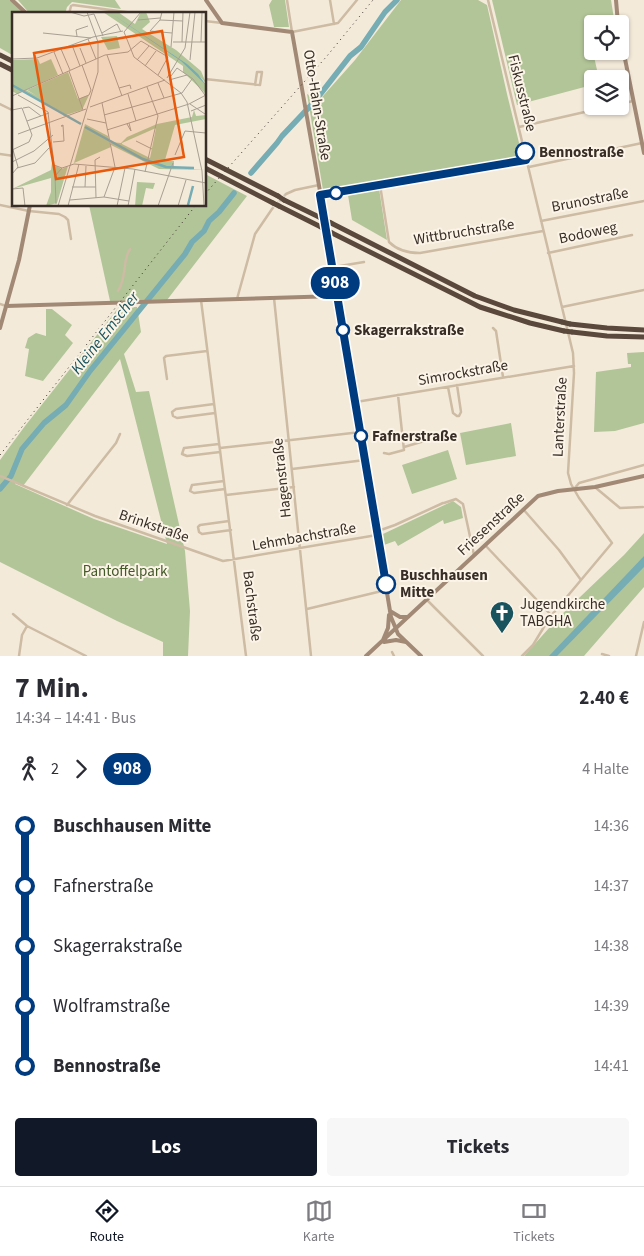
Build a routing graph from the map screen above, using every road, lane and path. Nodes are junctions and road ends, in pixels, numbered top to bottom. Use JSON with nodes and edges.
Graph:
{"nodes":[{"id":1,"x":12,"y":0,"type":"edge"},
{"id":2,"x":206,"y":0,"type":"edge"},
{"id":3,"x":287,"y":0,"type":"edge"},
{"id":4,"x":330,"y":0,"type":"edge"},
{"id":5,"x":358,"y":0,"type":"edge"},
{"id":6,"x":488,"y":0,"type":"edge"},
{"id":7,"x":616,"y":0,"type":"edge"},
{"id":8,"x":25,"y":12,"type":"edge"},
{"id":9,"x":70,"y":12,"type":"edge"},
{"id":10,"x":126,"y":12,"type":"edge"},
{"id":11,"x":617,"y":15,"type":"edge"},
{"id":12,"x":206,"y":21,"type":"edge"},
{"id":13,"x":222,"y":23,"type":"junction"},
{"id":14,"x":334,"y":24,"type":"junction"},
{"id":15,"x":292,"y":32,"type":"junction"},
{"id":16,"x":0,"y":56,"type":"edge"},
{"id":17,"x":625,"y":60,"type":"edge"},
{"id":18,"x":12,"y":61,"type":"edge"},
{"id":19,"x":0,"y":64,"type":"edge"},
{"id":20,"x":12,"y":70,"type":"edge"},
{"id":21,"x":206,"y":78,"type":"edge"},
{"id":22,"x":255,"y":84,"type":"junction"},
{"id":23,"x":634,"y":101,"type":"junction"},
{"id":24,"x":629,"y":102,"type":"edge"},
{"id":25,"x":0,"y":104,"type":"edge"},
{"id":26,"x":12,"y":110,"type":"edge"},
{"id":27,"x":584,"y":112,"type":"edge"},
{"id":28,"x":519,"y":127,"type":"junction"},
{"id":29,"x":642,"y":143,"type":"junction"},
{"id":30,"x":644,"y":153,"type":"edge"},
{"id":31,"x":206,"y":160,"type":"edge"},
{"id":32,"x":526,"y":160,"type":"junction"},
{"id":33,"x":528,"y":167,"type":"junction"},
{"id":34,"x":206,"y":169,"type":"edge"},
{"id":35,"x":319,"y":185,"type":"junction"},
{"id":36,"x":380,"y":185,"type":"junction"},
{"id":37,"x":320,"y":195,"type":"junction"},
{"id":38,"x":285,"y":197,"type":"junction"},
{"id":39,"x":644,"y":201,"type":"edge"},
{"id":40,"x":0,"y":205,"type":"edge"},
{"id":41,"x":30,"y":206,"type":"edge"},
{"id":42,"x":273,"y":206,"type":"junction"},
{"id":43,"x":29,"y":211,"type":"junction"},
{"id":44,"x":322,"y":216,"type":"junction"},
{"id":45,"x":541,"y":221,"type":"junction"},
{"id":46,"x":543,"y":231,"type":"junction"},
{"id":47,"x":330,"y":234,"type":"junction"},
{"id":48,"x":632,"y":235,"type":"dead end"},
{"id":49,"x":71,"y":239,"type":"dead end"},
{"id":50,"x":130,"y":249,"type":"dead end"},
{"id":51,"x":548,"y":253,"type":"junction"},
{"id":52,"x":364,"y":262,"type":"dead end"},
{"id":53,"x":333,"y":267,"type":"junction"},
{"id":54,"x":555,"y":279,"type":"joint"},
{"id":55,"x":644,"y":290,"type":"edge"},
{"id":56,"x":118,"y":291,"type":"dead end"},
{"id":57,"x":337,"y":296,"type":"junction"},
{"id":58,"x":274,"y":298,"type":"junction"},
{"id":59,"x":237,"y":299,"type":"junction"},
{"id":60,"x":201,"y":300,"type":"junction"},
{"id":61,"x":0,"y":304,"type":"edge"},
{"id":62,"x":6,"y":306,"type":"junction"},
{"id":63,"x":562,"y":307,"type":"junction"},
{"id":64,"x":0,"y":328,"type":"edge"},
{"id":65,"x":493,"y":328,"type":"dead end"},
{"id":66,"x":644,"y":330,"type":"edge"},
{"id":67,"x":644,"y":338,"type":"edge"},
{"id":68,"x":207,"y":351,"type":"junction"},
{"id":69,"x":574,"y":366,"type":"junction"},
{"id":70,"x":504,"y":377,"type":"junction"},
{"id":71,"x":167,"y":379,"type":"dead end"},
{"id":72,"x":456,"y":385,"type":"junction"},
{"id":73,"x":448,"y":387,"type":"junction"},
{"id":74,"x":398,"y":395,"type":"junction"},
{"id":75,"x":356,"y":402,"type":"junction"},
{"id":76,"x":214,"y":404,"type":"junction"},
{"id":77,"x":215,"y":413,"type":"junction"},
{"id":78,"x":361,"y":432,"type":"junction"},
{"id":79,"x":120,"y":434,"type":"dead end"},
{"id":80,"x":290,"y":440,"type":"junction"},
{"id":81,"x":438,"y":441,"type":"dead end"},
{"id":82,"x":219,"y":444,"type":"junction"},
{"id":83,"x":404,"y":448,"type":"junction"},
{"id":84,"x":220,"y":450,"type":"junction"},
{"id":85,"x":384,"y":453,"type":"dead end"},
{"id":86,"x":365,"y":460,"type":"junction"},
{"id":87,"x":644,"y":465,"type":"edge"},
{"id":88,"x":292,"y":469,"type":"junction"},
{"id":89,"x":0,"y":476,"type":"edge"},
{"id":90,"x":644,"y":476,"type":"edge"},
{"id":91,"x":224,"y":481,"type":"junction"},
{"id":92,"x":294,"y":487,"type":"junction"},
{"id":93,"x":595,"y":487,"type":"junction"},
{"id":94,"x":225,"y":489,"type":"junction"},
{"id":95,"x":574,"y":489,"type":"junction"},
{"id":96,"x":226,"y":495,"type":"junction"},
{"id":97,"x":67,"y":505,"type":"junction"},
{"id":98,"x":643,"y":508,"type":"edge"},
{"id":99,"x":523,"y":509,"type":"junction"},
{"id":100,"x":230,"y":521,"type":"junction"},
{"id":101,"x":231,"y":530,"type":"junction"},
{"id":102,"x":378,"y":533,"type":"junction"},
{"id":103,"x":485,"y":545,"type":"junction"},
{"id":104,"x":301,"y":549,"type":"junction"},
{"id":105,"x":474,"y":555,"type":"junction"},
{"id":106,"x":234,"y":560,"type":"junction"},
{"id":107,"x":581,"y":580,"type":"junction"},
{"id":108,"x":386,"y":590,"type":"junction"},
{"id":109,"x":427,"y":600,"type":"junction"},
{"id":110,"x":306,"y":609,"type":"junction"},
{"id":111,"x":390,"y":611,"type":"junction"},
{"id":112,"x":13,"y":614,"type":"dead end"},
{"id":113,"x":551,"y":615,"type":"junction"},
{"id":114,"x":409,"y":617,"type":"junction"},
{"id":115,"x":644,"y":622,"type":"edge"},
{"id":116,"x":27,"y":626,"type":"junction"},
{"id":117,"x":396,"y":630,"type":"junction"},
{"id":118,"x":382,"y":642,"type":"junction"},
{"id":119,"x":407,"y":642,"type":"junction"},
{"id":120,"x":392,"y":652,"type":"dead end"},
{"id":121,"x":602,"y":654,"type":"dead end"},
{"id":122,"x":19,"y":656,"type":"edge"},
{"id":123,"x":86,"y":656,"type":"edge"},
{"id":124,"x":246,"y":656,"type":"edge"},
{"id":125,"x":311,"y":656,"type":"edge"},
{"id":126,"x":366,"y":656,"type":"edge"},
{"id":127,"x":394,"y":656,"type":"edge"},
{"id":128,"x":421,"y":656,"type":"edge"},
{"id":129,"x":483,"y":656,"type":"edge"},
{"id":130,"x":522,"y":656,"type":"edge"},
{"id":131,"x":609,"y":656,"type":"edge"},
{"id":132,"x":636,"y":656,"type":"edge"}],
"edges":[{"from":1,"to":8,"type":"street"},
{"from":2,"to":13,"type":"street"},
{"from":3,"to":15,"type":"street","name":"Otto-Hahn-Straße"},
{"from":4,"to":14,"type":"street"},
{"from":5,"to":14,"type":"street"},
{"from":6,"to":28,"type":"street","name":"Fiskusstraße"},
{"from":7,"to":11,"type":"street"},
{"from":9,"to":10,"type":"street"},
{"from":12,"to":13,"type":"street"},
{"from":13,"to":15,"type":"street"},
{"from":14,"to":15,"type":"street"},
{"from":15,"to":35,"type":"street","name":"Otto-Hahn-Straße"},
{"from":16,"to":18,"type":"highway"},
{"from":17,"to":23,"type":"street"},
{"from":19,"to":20,"type":"highway"},
{"from":21,"to":22,"type":"street"},
{"from":22,"to":22,"type":"street"},
{"from":23,"to":24,"type":"street"},
{"from":23,"to":29,"type":"street"},
{"from":25,"to":26,"type":"street"},
{"from":27,"to":28,"type":"street"},
{"from":28,"to":32,"type":"street","name":"Fiskusstraße"},
{"from":29,"to":30,"type":"street"},
{"from":29,"to":33,"type":"street"},
{"from":31,"to":38,"type":"highway","bridge":true},
{"from":32,"to":33,"type":"street","name":"Fiskusstraße"},
{"from":32,"to":36,"type":"street"},
{"from":33,"to":45,"type":"street","name":"Fiskusstraße"},
{"from":34,"to":42,"type":"highway"},
{"from":35,"to":37,"type":"street","name":"Otto-Hahn-Straße"},
{"from":35,"to":38,"type":"street"},
{"from":36,"to":37,"type":"street"},
{"from":36,"to":46,"type":"street","name":"Wittbruchstraße"},
{"from":37,"to":44,"type":"street","name":"Otto-Hahn-Straße"},
{"from":38,"to":44,"type":"highway"},
{"from":39,"to":45,"type":"street","name":"Brunostraße"},
{"from":40,"to":43,"type":"street"},
{"from":41,"to":43,"type":"street"},
{"from":42,"to":47,"type":"highway","bridge":true},
{"from":42,"to":59,"type":"street"},
{"from":43,"to":49,"type":"street"},
{"from":43,"to":62,"type":"street"},
{"from":44,"to":66,"type":"highway","bridge":true},
{"from":45,"to":46,"type":"street","name":"Fiskusstraße"},
{"from":46,"to":51,"type":"street","name":"Fiskusstraße"},
{"from":47,"to":53,"type":"street"},
{"from":47,"to":67,"type":"highway","bridge":true},
{"from":48,"to":51,"type":"street","name":"Bodoweg"},
{"from":50,"to":56,"type":"street"},
{"from":51,"to":54,"type":"street","name":"Fiskusstraße"},
{"from":52,"to":53,"type":"street"},
{"from":53,"to":57,"type":"street"},
{"from":54,"to":63,"type":"street","name":"Lanterstraße"},
{"from":55,"to":63,"type":"street"},
{"from":57,"to":58,"type":"street"},
{"from":57,"to":75,"type":"street"},
{"from":58,"to":59,"type":"street"},
{"from":58,"to":80,"type":"street","name":"Hagenstraße"},
{"from":59,"to":60,"type":"street"},
{"from":60,"to":62,"type":"street"},
{"from":60,"to":68,"type":"street","name":"Bachstraße"},
{"from":61,"to":62,"type":"street"},
{"from":62,"to":64,"type":"street"},
{"from":63,"to":69,"type":"street","name":"Lanterstraße"},
{"from":65,"to":70,"type":"street"},
{"from":68,"to":71,"type":"street"},
{"from":68,"to":76,"type":"street","name":"Bachstraße"},
{"from":69,"to":70,"type":"street","name":"Simrockstraße"},
{"from":69,"to":95,"type":"street","name":"Lanterstraße"},
{"from":70,"to":72,"type":"street","name":"Simrockstraße"},
{"from":72,"to":73,"type":"street","name":"Simrockstraße"},
{"from":72,"to":73,"type":"street"},
{"from":73,"to":74,"type":"street","name":"Simrockstraße"},
{"from":74,"to":75,"type":"street","name":"Simrockstraße"},
{"from":74,"to":83,"type":"street"},
{"from":75,"to":78,"type":"street"},
{"from":76,"to":77,"type":"street","name":"Bachstraße"},
{"from":76,"to":77,"type":"street"},
{"from":77,"to":82,"type":"street","name":"Bachstraße"},
{"from":78,"to":80,"type":"street"},
{"from":78,"to":86,"type":"street"},
{"from":79,"to":97,"type":"street"},
{"from":80,"to":84,"type":"street"},
{"from":80,"to":88,"type":"street","name":"Hagenstraße"},
{"from":81,"to":83,"type":"street"},
{"from":82,"to":84,"type":"street","name":"Bachstraße"},
{"from":82,"to":84,"type":"street"},
{"from":83,"to":85,"type":"street"},
{"from":84,"to":91,"type":"street","name":"Bachstraße"},
{"from":86,"to":88,"type":"street"},
{"from":86,"to":102,"type":"street"},
{"from":87,"to":95,"type":"street","name":"Friesenstraße"},
{"from":88,"to":92,"type":"street","name":"Hagenstraße"},
{"from":89,"to":97,"type":"street","name":"Brinkstraße"},
{"from":90,"to":93,"type":"street","name":"Friesenstraße"},
{"from":91,"to":94,"type":"street","name":"Bachstraße"},
{"from":91,"to":94,"type":"street"},
{"from":92,"to":96,"type":"street"},
{"from":92,"to":104,"type":"street","name":"Hagenstraße"},
{"from":93,"to":95,"type":"street","name":"Friesenstraße"},
{"from":93,"to":98,"type":"street"},
{"from":94,"to":96,"type":"street","name":"Bachstraße"},
{"from":95,"to":99,"type":"street","name":"Friesenstraße"},
{"from":95,"to":107,"type":"street","name":"Lanterstraße"},
{"from":96,"to":100,"type":"street","name":"Bachstraße"},
{"from":97,"to":106,"type":"street","name":"Brinkstraße"},
{"from":99,"to":103,"type":"street","name":"Friesenstraße"},
{"from":99,"to":107,"type":"street"},
{"from":100,"to":101,"type":"street","name":"Bachstraße"},
{"from":100,"to":101,"type":"street"},
{"from":101,"to":106,"type":"street","name":"Bachstraße"},
{"from":102,"to":104,"type":"street","name":"Lehmbachstraße"},
{"from":102,"to":105,"type":"street","name":"Lehmbachstraße"},
{"from":102,"to":108,"type":"street"},
{"from":103,"to":105,"type":"street","name":"Friesenstraße"},
{"from":103,"to":113,"type":"street"},
{"from":104,"to":106,"type":"street","name":"Lehmbachstraße"},
{"from":104,"to":110,"type":"street","name":"Hagenstraße"},
{"from":105,"to":109,"type":"street","name":"Friesenstraße"},
{"from":106,"to":124,"type":"street","name":"Bachstraße"},
{"from":107,"to":113,"type":"street"},
{"from":108,"to":110,"type":"street"},
{"from":108,"to":111,"type":"street"},
{"from":109,"to":114,"type":"street","name":"Friesenstraße"},
{"from":109,"to":129,"type":"street"},
{"from":110,"to":125,"type":"street","name":"Hagenstraße"},
{"from":111,"to":114,"type":"street"},
{"from":111,"to":117,"type":"street"},
{"from":111,"to":118,"type":"street"},
{"from":112,"to":116,"type":"street"},
{"from":113,"to":130,"type":"street"},
{"from":114,"to":117,"type":"street","name":"Friesenstraße"},
{"from":115,"to":132,"type":"street"},
{"from":116,"to":122,"type":"street"},
{"from":116,"to":123,"type":"street"},
{"from":117,"to":118,"type":"street","name":"Friesenstraße"},
{"from":117,"to":119,"type":"street"},
{"from":118,"to":119,"type":"street"},
{"from":118,"to":126,"type":"street","name":"Friesenstraße"},
{"from":119,"to":128,"type":"street"},
{"from":120,"to":127,"type":"street"},
{"from":121,"to":131,"type":"street"}]}
